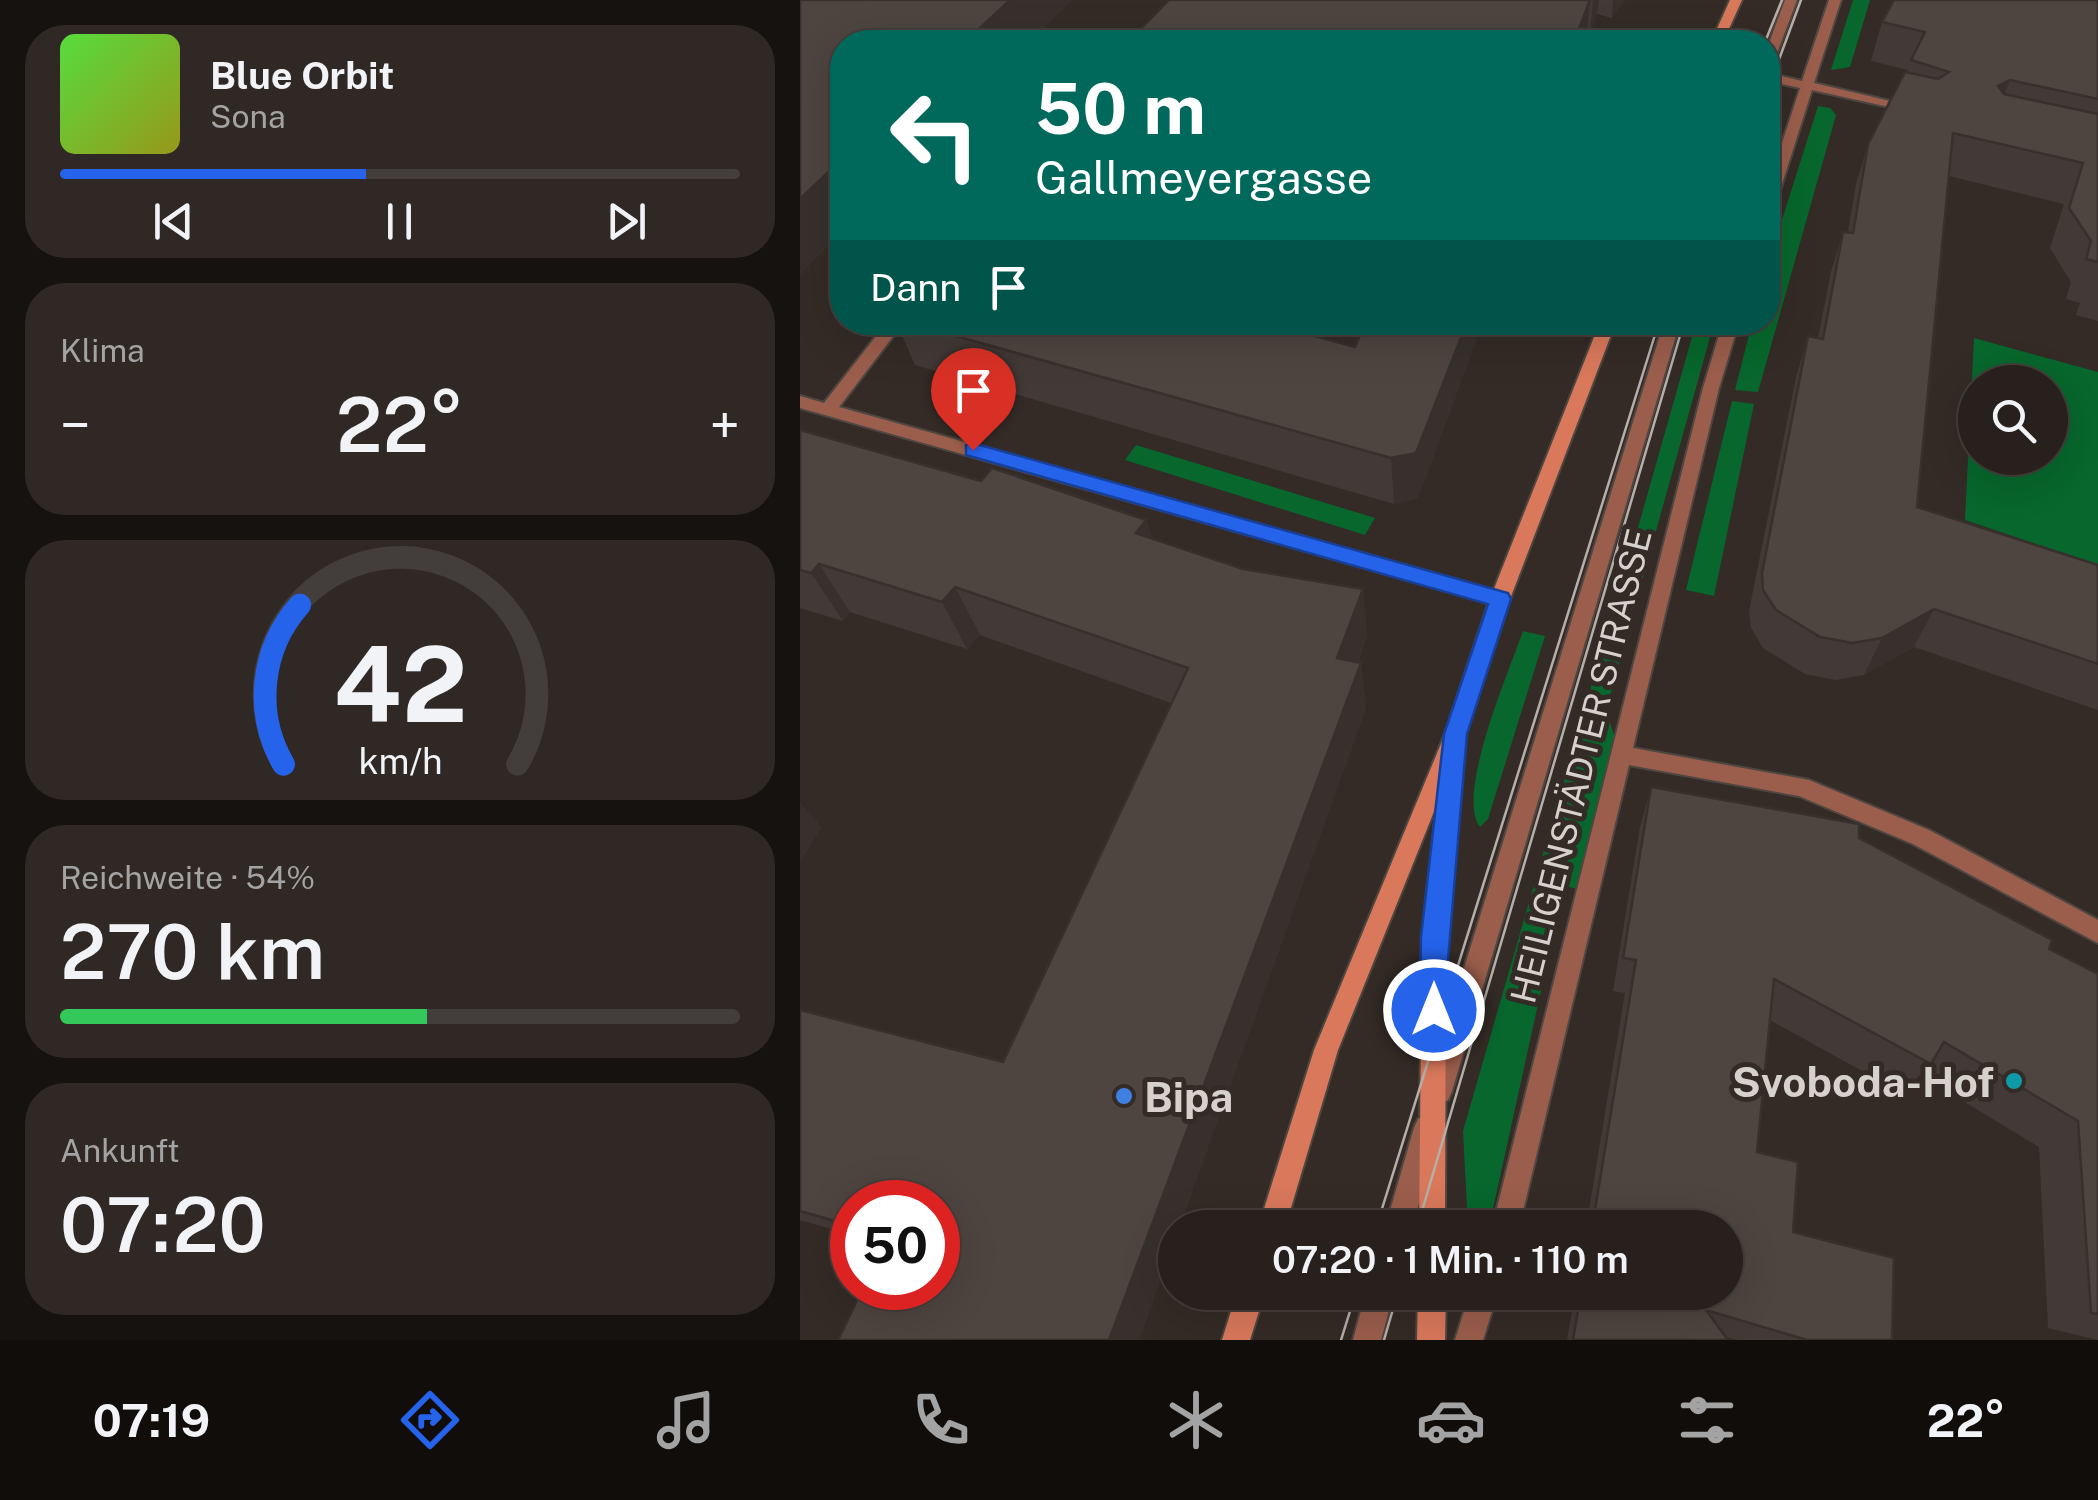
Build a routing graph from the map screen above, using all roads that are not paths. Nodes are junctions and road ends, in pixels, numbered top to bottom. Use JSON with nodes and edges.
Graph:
{"nodes":[{"id":1,"x":1736,"y":0,"type":"edge"},
{"id":2,"x":1791,"y":0,"type":"edge"},
{"id":3,"x":1835,"y":0,"type":"edge"},
{"id":4,"x":1722,"y":30,"type":"edge"},
{"id":5,"x":1780,"y":30,"type":"edge"},
{"id":6,"x":1780,"y":79,"type":"edge"},
{"id":7,"x":1805,"y":84,"type":"junction"},
{"id":8,"x":1926,"y":111,"type":"edge"},
{"id":9,"x":1780,"y":166,"type":"edge"},
{"id":10,"x":886,"y":335,"type":"edge"},
{"id":11,"x":1603,"y":335,"type":"edge"},
{"id":12,"x":1668,"y":335,"type":"edge"},
{"id":13,"x":1728,"y":335,"type":"edge"},
{"id":14,"x":800,"y":402,"type":"edge"},
{"id":15,"x":828,"y":409,"type":"junction"},
{"id":16,"x":1500,"y":599,"type":"junction"},
{"id":17,"x":1456,"y":734,"type":"junction"},
{"id":18,"x":1623,"y":755,"type":"junction"},
{"id":19,"x":2098,"y":932,"type":"edge"},
{"id":20,"x":1432,"y":1111,"type":"junction"},
{"id":21,"x":1277,"y":1210,"type":"edge"},
{"id":22,"x":1403,"y":1210,"type":"edge"},
{"id":23,"x":1432,"y":1210,"type":"edge"},
{"id":24,"x":1509,"y":1210,"type":"edge"},
{"id":25,"x":1245,"y":1310,"type":"edge"},
{"id":26,"x":1375,"y":1310,"type":"edge"},
{"id":27,"x":1432,"y":1310,"type":"edge"},
{"id":28,"x":1478,"y":1310,"type":"edge"},
{"id":29,"x":1236,"y":1340,"type":"edge"},
{"id":30,"x":1367,"y":1340,"type":"edge"},
{"id":31,"x":1432,"y":1340,"type":"edge"},
{"id":32,"x":1468,"y":1340,"type":"edge"}],
"edges":[{"from":1,"to":4,"type":"main road"},
{"from":2,"to":5,"type":"street"},
{"from":3,"to":7,"type":"street"},
{"from":6,"to":7,"type":"street"},
{"from":7,"to":8,"type":"street"},
{"from":7,"to":9,"type":"street"},
{"from":10,"to":15,"type":"street"},
{"from":11,"to":16,"type":"main road"},
{"from":12,"to":20,"type":"street"},
{"from":13,"to":18,"type":"street","name":"HEILIGENSTÄDTER STRASSE"},
{"from":14,"to":15,"type":"street"},
{"from":15,"to":16,"type":"street"},
{"from":16,"to":17,"type":"main road"},
{"from":17,"to":20,"type":"main road"},
{"from":17,"to":21,"type":"main road"},
{"from":18,"to":19,"type":"street"},
{"from":18,"to":24,"type":"street","name":"HEILIGENSTÄDTER STRASSE"},
{"from":20,"to":22,"type":"street"},
{"from":20,"to":23,"type":"main road"},
{"from":25,"to":29,"type":"main road"},
{"from":26,"to":30,"type":"street"},
{"from":27,"to":31,"type":"main road"},
{"from":28,"to":32,"type":"street"}]}
